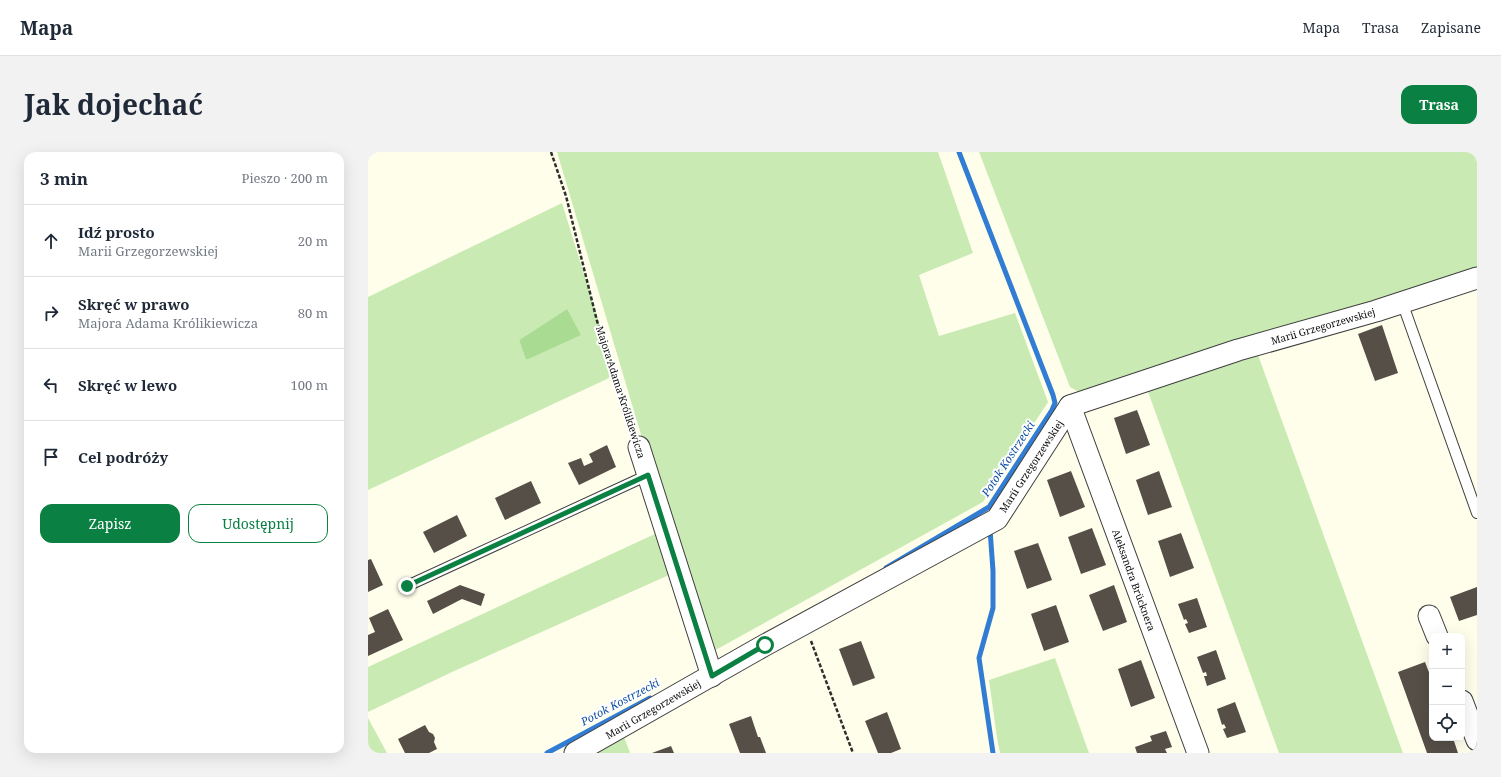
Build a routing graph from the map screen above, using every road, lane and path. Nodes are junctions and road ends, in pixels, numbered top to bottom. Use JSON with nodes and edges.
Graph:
{"nodes":[{"id":1,"x":551,"y":152,"type":"edge"},
{"id":2,"x":1477,"y":278,"type":"edge"},
{"id":3,"x":1402,"y":302,"type":"junction"},
{"id":4,"x":1070,"y":406,"type":"junction"},
{"id":5,"x":639,"y":447,"type":"joint"},
{"id":6,"x":648,"y":475,"type":"junction"},
{"id":7,"x":1477,"y":513,"type":"edge"},
{"id":8,"x":407,"y":586,"type":"dead end"},
{"id":9,"x":1429,"y":616,"type":"dead end"},
{"id":10,"x":804,"y":624,"type":"junction"},
{"id":11,"x":1436,"y":633,"type":"edge"},
{"id":12,"x":712,"y":676,"type":"junction"},
{"id":13,"x":1464,"y":705,"type":"edge"},
{"id":14,"x":1477,"y":740,"type":"edge"},
{"id":15,"x":575,"y":753,"type":"edge"},
{"id":16,"x":853,"y":753,"type":"edge"},
{"id":17,"x":1198,"y":753,"type":"edge"}],
"edges":[{"from":1,"to":5,"type":"path","name":"Majora Adama Królikiewicza"},
{"from":2,"to":3,"type":"street","name":"Marii Grzegorzewskiej"},
{"from":3,"to":4,"type":"street","name":"Marii Grzegorzewskiej"},
{"from":3,"to":7,"type":"lane"},
{"from":4,"to":10,"type":"street","name":"Marii Grzegorzewskiej"},
{"from":4,"to":17,"type":"street","name":"Aleksandra Brücknera"},
{"from":5,"to":6,"type":"street","name":"Majora Adama Królikiewicza"},
{"from":6,"to":8,"type":"lane"},
{"from":6,"to":12,"type":"street","name":"Majora Adama Królikiewicza"},
{"from":9,"to":11,"type":"street"},
{"from":10,"to":12,"type":"street","name":"Marii Grzegorzewskiej"},
{"from":10,"to":16,"type":"path"},
{"from":12,"to":15,"type":"street","name":"Marii Grzegorzewskiej"},
{"from":13,"to":14,"type":"street"}]}
